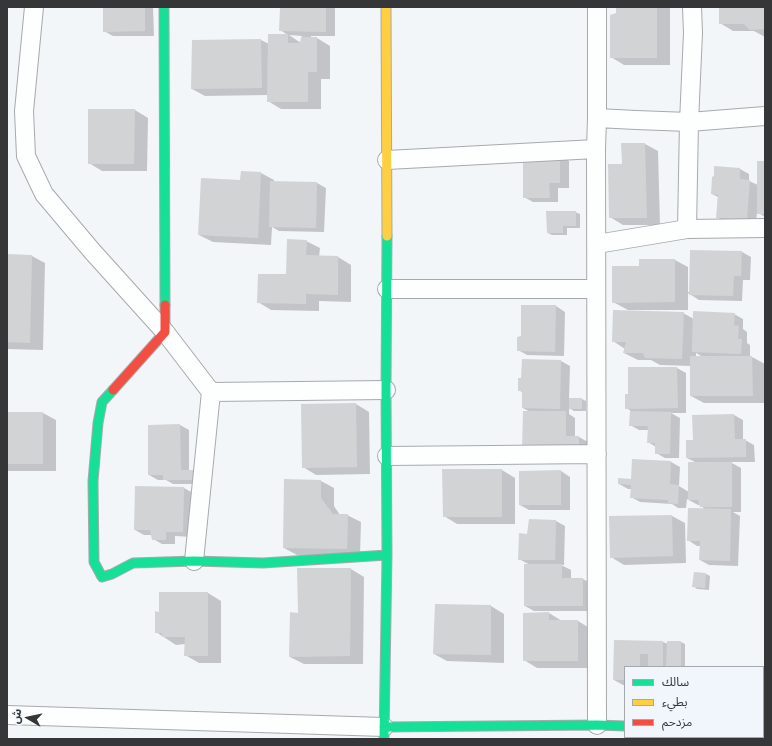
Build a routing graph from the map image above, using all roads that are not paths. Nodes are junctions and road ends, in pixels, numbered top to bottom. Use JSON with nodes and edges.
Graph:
{"nodes":[{"id":1,"x":34,"y":7,"type":"edge"},
{"id":2,"x":164,"y":7,"type":"edge"},
{"id":3,"x":386,"y":7,"type":"edge"},
{"id":4,"x":597,"y":7,"type":"edge"},
{"id":5,"x":692,"y":7,"type":"edge"},
{"id":6,"x":765,"y":116,"type":"edge"},
{"id":7,"x":597,"y":118,"type":"junction"},
{"id":8,"x":689,"y":122,"type":"junction"},
{"id":9,"x":596,"y":149,"type":"junction"},
{"id":10,"x":387,"y":160,"type":"junction"},
{"id":11,"x":765,"y":228,"type":"edge"},
{"id":12,"x":687,"y":229,"type":"junction"},
{"id":13,"x":597,"y":244,"type":"junction"},
{"id":14,"x":387,"y":289,"type":"junction"},
{"id":15,"x":596,"y":289,"type":"junction"},
{"id":16,"x":165,"y":332,"type":"junction"},
{"id":17,"x":386,"y":390,"type":"junction"},
{"id":18,"x":211,"y":392,"type":"junction"},
{"id":19,"x":597,"y":454,"type":"junction"},
{"id":20,"x":387,"y":456,"type":"junction"},
{"id":21,"x":387,"y":555,"type":"junction"},
{"id":22,"x":194,"y":561,"type":"junction"},
{"id":23,"x":7,"y":715,"type":"edge"},
{"id":24,"x":596,"y":725,"type":"junction"},
{"id":25,"x":624,"y":726,"type":"edge"},
{"id":26,"x":384,"y":733,"type":"edge"}],
"edges":[{"from":1,"to":16,"type":"street"},
{"from":2,"to":16,"type":"street"},
{"from":3,"to":10,"type":"street"},
{"from":4,"to":7,"type":"street"},
{"from":5,"to":8,"type":"street"},
{"from":6,"to":8,"type":"street"},
{"from":7,"to":8,"type":"street"},
{"from":7,"to":9,"type":"street"},
{"from":8,"to":12,"type":"street"},
{"from":9,"to":10,"type":"street"},
{"from":9,"to":13,"type":"street"},
{"from":10,"to":14,"type":"street"},
{"from":11,"to":12,"type":"street"},
{"from":12,"to":13,"type":"street"},
{"from":13,"to":15,"type":"street"},
{"from":14,"to":15,"type":"street"},
{"from":14,"to":17,"type":"street"},
{"from":15,"to":19,"type":"street"},
{"from":16,"to":18,"type":"street"},
{"from":16,"to":22,"type":"street"},
{"from":17,"to":18,"type":"street"},
{"from":17,"to":20,"type":"street"},
{"from":18,"to":22,"type":"street"},
{"from":19,"to":20,"type":"street"},
{"from":19,"to":24,"type":"street"},
{"from":20,"to":21,"type":"street"},
{"from":21,"to":22,"type":"street"},
{"from":21,"to":26,"type":"street"},
{"from":23,"to":26,"type":"street"},
{"from":24,"to":25,"type":"street"},
{"from":24,"to":26,"type":"street"}]}
